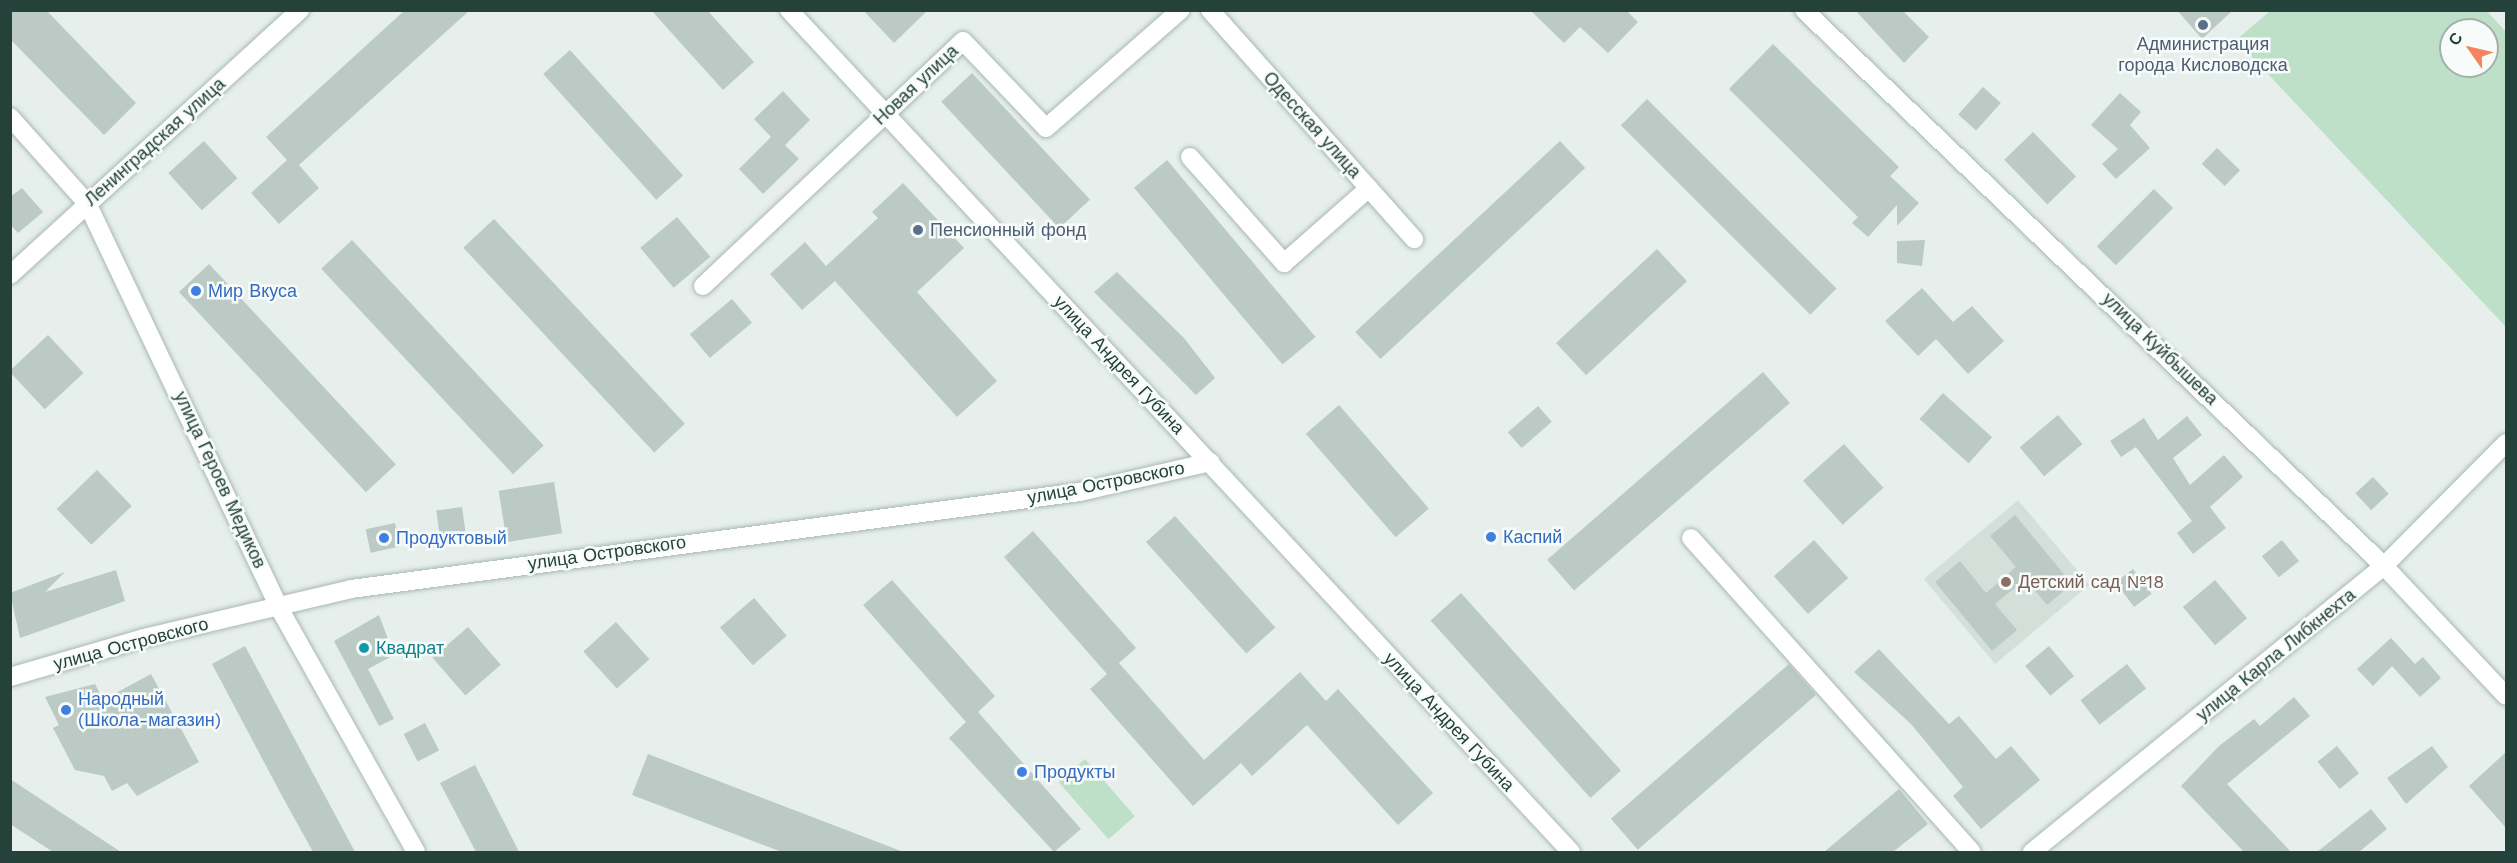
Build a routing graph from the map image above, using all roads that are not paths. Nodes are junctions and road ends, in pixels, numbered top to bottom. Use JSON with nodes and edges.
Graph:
{"nodes":[{"id":1,"x":300,"y":10,"type":"edge"},
{"id":2,"x":789,"y":10,"type":"edge"},
{"id":3,"x":1181,"y":10,"type":"edge"},
{"id":4,"x":1210,"y":10,"type":"edge"},
{"id":5,"x":1804,"y":10,"type":"edge"},
{"id":6,"x":883,"y":115,"type":"junction"},
{"id":7,"x":10,"y":117,"type":"edge"},
{"id":8,"x":1190,"y":157,"type":"dead end"},
{"id":9,"x":1369,"y":188,"type":"junction"},
{"id":10,"x":87,"y":203,"type":"junction"},
{"id":11,"x":1414,"y":239,"type":"dead end"},
{"id":12,"x":10,"y":275,"type":"edge"},
{"id":13,"x":703,"y":286,"type":"dead end"},
{"id":14,"x":2506,"y":443,"type":"edge"},
{"id":15,"x":1211,"y":462,"type":"junction"},
{"id":16,"x":1691,"y":538,"type":"dead end"},
{"id":17,"x":2384,"y":566,"type":"junction"},
{"id":18,"x":278,"y":606,"type":"junction"},
{"id":19,"x":10,"y":677,"type":"edge"},
{"id":20,"x":2506,"y":696,"type":"edge"},
{"id":21,"x":416,"y":852,"type":"edge"},
{"id":22,"x":1571,"y":852,"type":"edge"},
{"id":23,"x":1972,"y":852,"type":"edge"},
{"id":24,"x":2032,"y":852,"type":"edge"}],
"edges":[{"from":1,"to":10,"type":"street","name":"Ленинградская улица"},
{"from":2,"to":6,"type":"street","name":"улица Андрея Губина"},
{"from":3,"to":6,"type":"street","name":"Новая улица"},
{"from":4,"to":9,"type":"street","name":"Одесская улица"},
{"from":5,"to":17,"type":"street","name":"улица Куйбышева"},
{"from":6,"to":13,"type":"street","name":"Новая улица"},
{"from":6,"to":15,"type":"street","name":"улица Андрея Губина"},
{"from":7,"to":10,"type":"street","name":"улица Героев Медиков"},
{"from":8,"to":9,"type":"street"},
{"from":9,"to":11,"type":"street","name":"Одесская улица"},
{"from":10,"to":12,"type":"street","name":"Ленинградская улица"},
{"from":10,"to":18,"type":"street","name":"улица Героев Медиков"},
{"from":14,"to":17,"type":"street","name":"улица Карла Либкнехта"},
{"from":15,"to":18,"type":"street","name":"улица Островского"},
{"from":15,"to":22,"type":"street","name":"улица Андрея Губина"},
{"from":16,"to":23,"type":"street"},
{"from":17,"to":20,"type":"street","name":"улица Куйбышева"},
{"from":17,"to":24,"type":"street","name":"улица Карла Либкнехта"},
{"from":18,"to":19,"type":"street","name":"улица Островского"},
{"from":18,"to":21,"type":"street","name":"улица Героев Медиков"}]}
